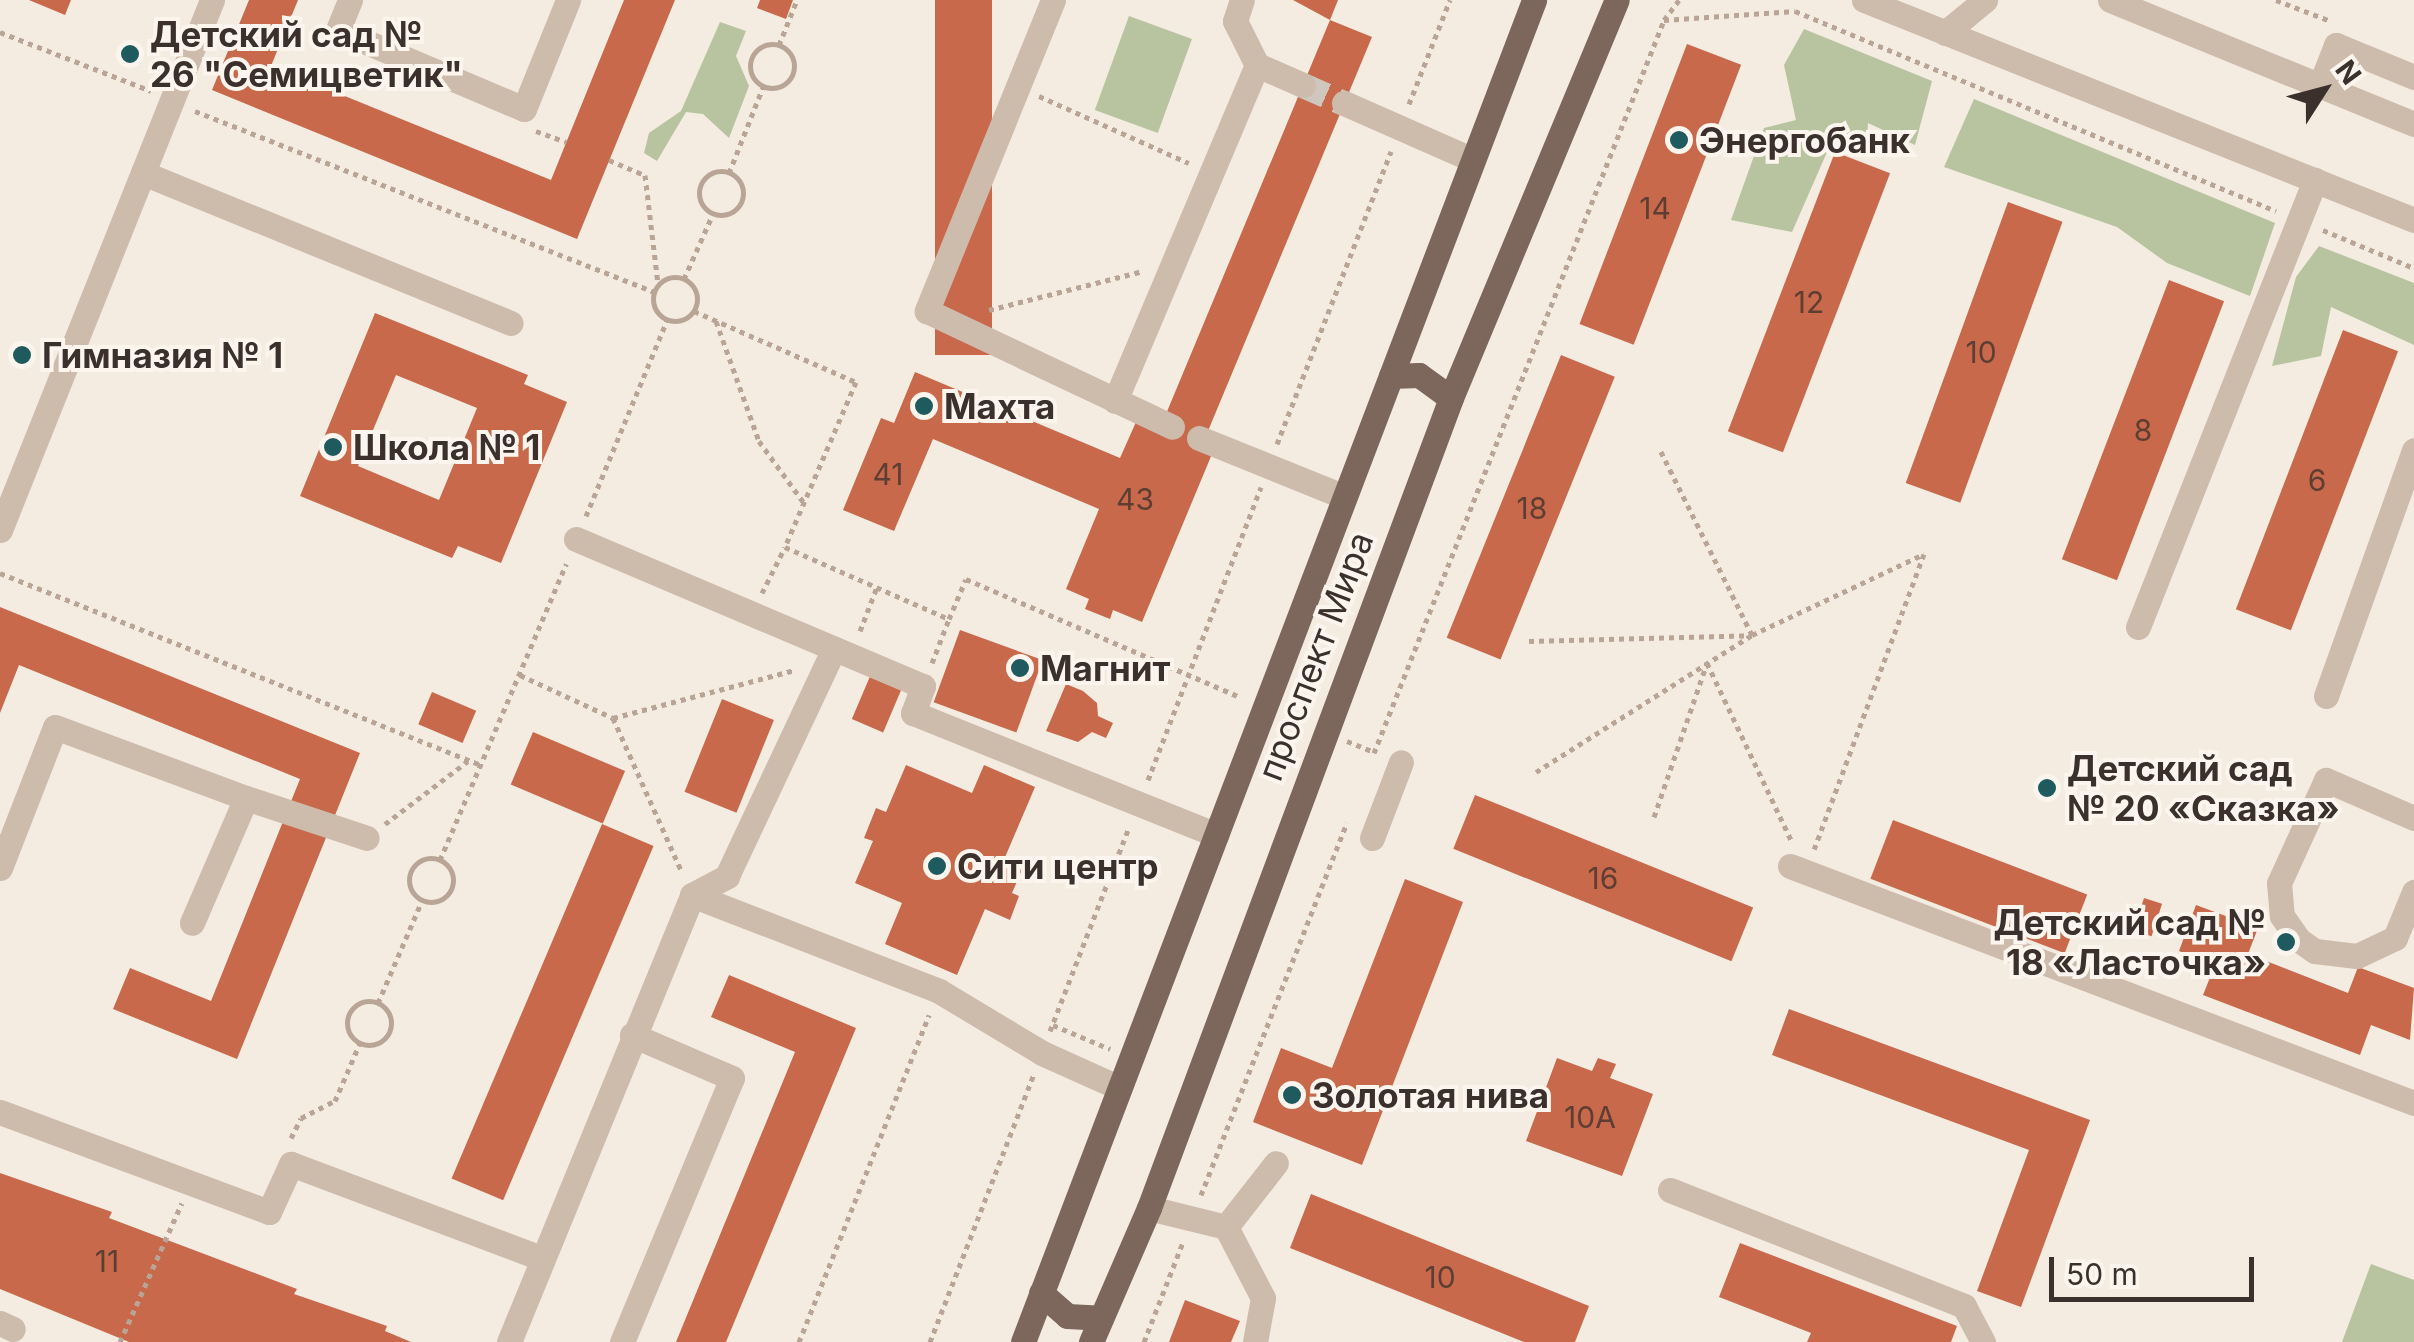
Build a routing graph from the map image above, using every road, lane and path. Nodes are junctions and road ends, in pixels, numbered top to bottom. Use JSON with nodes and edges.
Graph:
{"nodes":[{"id":1,"x":212,"y":0,"type":"edge"},
{"id":2,"x":350,"y":0,"type":"edge"},
{"id":3,"x":568,"y":0,"type":"edge"},
{"id":4,"x":797,"y":0,"type":"edge"},
{"id":5,"x":1053,"y":0,"type":"edge"},
{"id":6,"x":1242,"y":0,"type":"edge"},
{"id":7,"x":1450,"y":0,"type":"edge"},
{"id":8,"x":1534,"y":0,"type":"edge"},
{"id":9,"x":1616,"y":0,"type":"edge"},
{"id":10,"x":1679,"y":0,"type":"edge"},
{"id":11,"x":1864,"y":0,"type":"edge"},
{"id":12,"x":1985,"y":0,"type":"edge"},
{"id":13,"x":2110,"y":0,"type":"edge"},
{"id":14,"x":1664,"y":20,"type":"junction"},
{"id":15,"x":0,"y":32,"type":"edge"},
{"id":16,"x":1945,"y":32,"type":"junction"},
{"id":17,"x":779,"y":45,"type":"junction"},
{"id":18,"x":1257,"y":65,"type":"junction"},
{"id":19,"x":2414,"y":77,"type":"edge"},
{"id":20,"x":1302,"y":85,"type":"tunnel mouth"},
{"id":21,"x":764,"y":86,"type":"junction"},
{"id":22,"x":1018,"y":86,"type":"junction"},
{"id":23,"x":2320,"y":86,"type":"junction"},
{"id":24,"x":171,"y":102,"type":"junction"},
{"id":25,"x":1344,"y":104,"type":"tunnel mouth"},
{"id":26,"x":2414,"y":124,"type":"edge"},
{"id":27,"x":1400,"y":128,"type":"junction"},
{"id":28,"x":610,"y":160,"type":"dead end"},
{"id":29,"x":1473,"y":160,"type":"junction"},
{"id":30,"x":730,"y":172,"type":"junction"},
{"id":31,"x":143,"y":173,"type":"junction"},
{"id":32,"x":1211,"y":173,"type":"junction"},
{"id":33,"x":2315,"y":180,"type":"junction"},
{"id":34,"x":713,"y":213,"type":"junction"},
{"id":35,"x":2414,"y":220,"type":"edge"},
{"id":36,"x":2303,"y":222,"type":"junction"},
{"id":37,"x":1173,"y":263,"type":"junction"},
{"id":38,"x":2414,"y":268,"type":"edge"},
{"id":39,"x":684,"y":279,"type":"junction"},
{"id":40,"x":658,"y":284,"type":"junction"},
{"id":41,"x":654,"y":292,"type":"junction"},
{"id":42,"x":694,"y":311,"type":"junction"},
{"id":43,"x":667,"y":320,"type":"junction"},
{"id":44,"x":716,"y":320,"type":"junction"},
{"id":45,"x":947,"y":321,"type":"junction"},
{"id":46,"x":511,"y":322,"type":"dead end"},
{"id":47,"x":1390,"y":376,"type":"junction"},
{"id":48,"x":1451,"y":398,"type":"junction"},
{"id":49,"x":1115,"y":401,"type":"junction"},
{"id":50,"x":1172,"y":426,"type":"dead end"},
{"id":51,"x":1199,"y":438,"type":"dead end"},
{"id":52,"x":1659,"y":448,"type":"dead end"},
{"id":53,"x":2414,"y":450,"type":"edge"},
{"id":54,"x":1268,"y":467,"type":"junction"},
{"id":55,"x":1345,"y":497,"type":"junction"},
{"id":56,"x":804,"y":503,"type":"junction"},
{"id":57,"x":0,"y":530,"type":"edge"},
{"id":58,"x":576,"y":539,"type":"junction"},
{"id":59,"x":785,"y":546,"type":"junction"},
{"id":60,"x":0,"y":573,"type":"edge"},
{"id":61,"x":877,"y":587,"type":"junction"},
{"id":62,"x":752,"y":614,"type":"junction"},
{"id":63,"x":949,"y":619,"type":"junction"},
{"id":64,"x":2138,"y":627,"type":"dead end"},
{"id":65,"x":1752,"y":635,"type":"junction"},
{"id":66,"x":1529,"y":642,"type":"dead end"},
{"id":67,"x":837,"y":655,"type":"junction"},
{"id":68,"x":1708,"y":662,"type":"junction"},
{"id":69,"x":520,"y":676,"type":"junction"},
{"id":70,"x":1188,"y":676,"type":"junction"},
{"id":71,"x":923,"y":686,"type":"junction"},
{"id":72,"x":2326,"y":696,"type":"dead end"},
{"id":73,"x":1264,"y":707,"type":"junction"},
{"id":74,"x":613,"y":718,"type":"junction"},
{"id":75,"x":1323,"y":731,"type":"junction"},
{"id":76,"x":1374,"y":752,"type":"junction"},
{"id":77,"x":469,"y":760,"type":"junction"},
{"id":78,"x":1401,"y":762,"type":"joint"},
{"id":79,"x":481,"y":765,"type":"junction"},
{"id":80,"x":1367,"y":771,"type":"dead end"},
{"id":81,"x":1536,"y":772,"type":"dead end"},
{"id":82,"x":246,"y":798,"type":"junction"},
{"id":83,"x":12,"y":803,"type":"edge"},
{"id":84,"x":1137,"y":808,"type":"junction"},
{"id":85,"x":1353,"y":808,"type":"dead end"},
{"id":86,"x":1654,"y":816,"type":"dead end"},
{"id":87,"x":2414,"y":818,"type":"edge"},
{"id":88,"x":1216,"y":835,"type":"junction"},
{"id":89,"x":367,"y":838,"type":"joint"},
{"id":90,"x":1372,"y":838,"type":"dead end"},
{"id":91,"x":440,"y":860,"type":"junction"},
{"id":92,"x":0,"y":868,"type":"edge"},
{"id":93,"x":1798,"y":868,"type":"junction"},
{"id":94,"x":2414,"y":892,"type":"edge"},
{"id":95,"x":692,"y":895,"type":"junction"},
{"id":96,"x":422,"y":900,"type":"junction"},
{"id":97,"x":192,"y":923,"type":"dead end"},
{"id":98,"x":939,"y":991,"type":"junction"},
{"id":99,"x":378,"y":1003,"type":"junction"},
{"id":100,"x":1053,"y":1025,"type":"junction"},
{"id":101,"x":632,"y":1035,"type":"junction"},
{"id":102,"x":1116,"y":1051,"type":"dead end"},
{"id":103,"x":1042,"y":1053,"type":"junction"},
{"id":104,"x":1120,"y":1088,"type":"junction"},
{"id":105,"x":2414,"y":1103,"type":"edge"},
{"id":106,"x":0,"y":1112,"type":"edge"},
{"id":107,"x":1276,"y":1163,"type":"dead end"},
{"id":108,"x":1670,"y":1190,"type":"dead end"},
{"id":109,"x":1149,"y":1208,"type":"junction"},
{"id":110,"x":1190,"y":1223,"type":"junction"},
{"id":111,"x":1226,"y":1227,"type":"junction"},
{"id":112,"x":540,"y":1258,"type":"junction"},
{"id":113,"x":1041,"y":1294,"type":"junction"},
{"id":114,"x":1096,"y":1330,"type":"edge"},
{"id":115,"x":508,"y":1342,"type":"edge"},
{"id":116,"x":622,"y":1342,"type":"edge"},
{"id":117,"x":799,"y":1342,"type":"edge"},
{"id":118,"x":930,"y":1342,"type":"edge"},
{"id":119,"x":1023,"y":1342,"type":"edge"},
{"id":120,"x":1144,"y":1342,"type":"edge"},
{"id":121,"x":1256,"y":1342,"type":"edge"},
{"id":122,"x":1983,"y":1342,"type":"edge"}],
"edges":[{"from":1,"to":24,"type":"street"},
{"from":2,"to":3,"type":"street"},
{"from":4,"to":17,"type":"path"},
{"from":5,"to":22,"type":"street"},
{"from":6,"to":18,"type":"street"},
{"from":7,"to":27,"type":"path"},
{"from":8,"to":29,"type":"main road","name":"проспект Мира"},
{"from":9,"to":48,"type":"main road","name":"проспект Мира"},
{"from":10,"to":14,"type":"path"},
{"from":11,"to":16,"type":"street"},
{"from":12,"to":16,"type":"street"},
{"from":13,"to":23,"type":"street"},
{"from":14,"to":36,"type":"path"},
{"from":14,"to":76,"type":"path"},
{"from":15,"to":24,"type":"path"},
{"from":16,"to":33,"type":"street"},
{"from":17,"to":21,"type":"path"},
{"from":17,"to":21,"type":"path"},
{"from":18,"to":20,"type":"street"},
{"from":18,"to":32,"type":"street"},
{"from":19,"to":23,"type":"street"},
{"from":21,"to":30,"type":"path"},
{"from":22,"to":32,"type":"path"},
{"from":22,"to":45,"type":"street"},
{"from":23,"to":26,"type":"street"},
{"from":24,"to":31,"type":"street"},
{"from":24,"to":41,"type":"path"},
{"from":25,"to":27,"type":"street"},
{"from":27,"to":29,"type":"street"},
{"from":27,"to":54,"type":"path"},
{"from":28,"to":40,"type":"path"},
{"from":29,"to":47,"type":"main road","name":"проспект Мира"},
{"from":30,"to":34,"type":"path"},
{"from":30,"to":34,"type":"path"},
{"from":31,"to":46,"type":"street"},
{"from":31,"to":57,"type":"street"},
{"from":32,"to":37,"type":"street"},
{"from":33,"to":35,"type":"street"},
{"from":33,"to":36,"type":"street"},
{"from":34,"to":39,"type":"path"},
{"from":36,"to":38,"type":"path"},
{"from":36,"to":64,"type":"street"},
{"from":37,"to":45,"type":"path"},
{"from":37,"to":49,"type":"street"},
{"from":39,"to":40,"type":"path"},
{"from":39,"to":42,"type":"path"},
{"from":40,"to":41,"type":"path"},
{"from":41,"to":43,"type":"path"},
{"from":42,"to":43,"type":"path"},
{"from":42,"to":44,"type":"path"},
{"from":43,"to":58,"type":"path"},
{"from":44,"to":56,"type":"path"},
{"from":44,"to":56,"type":"path"},
{"from":45,"to":49,"type":"street"},
{"from":47,"to":48,"type":"main road"},
{"from":47,"to":55,"type":"main road","name":"проспект Мира"},
{"from":48,"to":75,"type":"main road","name":"проспект Мира"},
{"from":49,"to":50,"type":"street"},
{"from":51,"to":54,"type":"street"},
{"from":52,"to":65,"type":"path"},
{"from":53,"to":72,"type":"street"},
{"from":54,"to":55,"type":"street"},
{"from":54,"to":70,"type":"path"},
{"from":55,"to":73,"type":"main road","name":"проспект Мира"},
{"from":56,"to":59,"type":"path"},
{"from":58,"to":62,"type":"street"},
{"from":58,"to":69,"type":"path"},
{"from":59,"to":61,"type":"path"},
{"from":59,"to":62,"type":"path"},
{"from":60,"to":77,"type":"path"},
{"from":61,"to":63,"type":"path"},
{"from":61,"to":67,"type":"path"},
{"from":62,"to":67,"type":"street"},
{"from":63,"to":70,"type":"path"},
{"from":63,"to":71,"type":"path"},
{"from":65,"to":66,"type":"path"},
{"from":65,"to":68,"type":"path"},
{"from":65,"to":93,"type":"path"},
{"from":67,"to":71,"type":"street"},
{"from":67,"to":74,"type":"path"},
{"from":67,"to":95,"type":"street"},
{"from":68,"to":81,"type":"path"},
{"from":68,"to":86,"type":"path"},
{"from":68,"to":93,"type":"path"},
{"from":69,"to":74,"type":"path"},
{"from":69,"to":79,"type":"path"},
{"from":70,"to":73,"type":"path"},
{"from":70,"to":84,"type":"path"},
{"from":71,"to":84,"type":"street"},
{"from":73,"to":88,"type":"main road","name":"проспект Мира"},
{"from":74,"to":95,"type":"path"},
{"from":75,"to":76,"type":"path"},
{"from":75,"to":109,"type":"main road","name":"проспект Мира"},
{"from":76,"to":78,"type":"path"},
{"from":76,"to":80,"type":"path"},
{"from":77,"to":79,"type":"path"},
{"from":77,"to":89,"type":"path"},
{"from":78,"to":90,"type":"street"},
{"from":79,"to":91,"type":"path"},
{"from":82,"to":83,"type":"street"},
{"from":82,"to":89,"type":"street"},
{"from":82,"to":97,"type":"street"},
{"from":83,"to":92,"type":"street"},
{"from":84,"to":88,"type":"street"},
{"from":84,"to":100,"type":"path"},
{"from":85,"to":110,"type":"path"},
{"from":87,"to":94,"type":"street"},
{"from":88,"to":104,"type":"main road","name":"проспект Мира"},
{"from":91,"to":96,"type":"path"},
{"from":91,"to":96,"type":"path"},
{"from":93,"to":105,"type":"street"},
{"from":95,"to":98,"type":"street"},
{"from":95,"to":101,"type":"street"},
{"from":96,"to":99,"type":"path"},
{"from":98,"to":103,"type":"street"},
{"from":98,"to":117,"type":"path"},
{"from":99,"to":99,"type":"path"},
{"from":100,"to":102,"type":"path"},
{"from":100,"to":103,"type":"path"},
{"from":101,"to":112,"type":"street"},
{"from":101,"to":116,"type":"street"},
{"from":103,"to":104,"type":"street"},
{"from":103,"to":118,"type":"path"},
{"from":104,"to":113,"type":"main road","name":"проспект Мира"},
{"from":106,"to":112,"type":"street"},
{"from":107,"to":111,"type":"street"},
{"from":108,"to":122,"type":"street"},
{"from":109,"to":110,"type":"street"},
{"from":109,"to":114,"type":"main road","name":"проспект Мира"},
{"from":110,"to":111,"type":"street"},
{"from":110,"to":120,"type":"path"},
{"from":111,"to":121,"type":"street"},
{"from":112,"to":115,"type":"street"},
{"from":113,"to":114,"type":"main road"},
{"from":113,"to":119,"type":"main road","name":"проспект Мира"}]}
